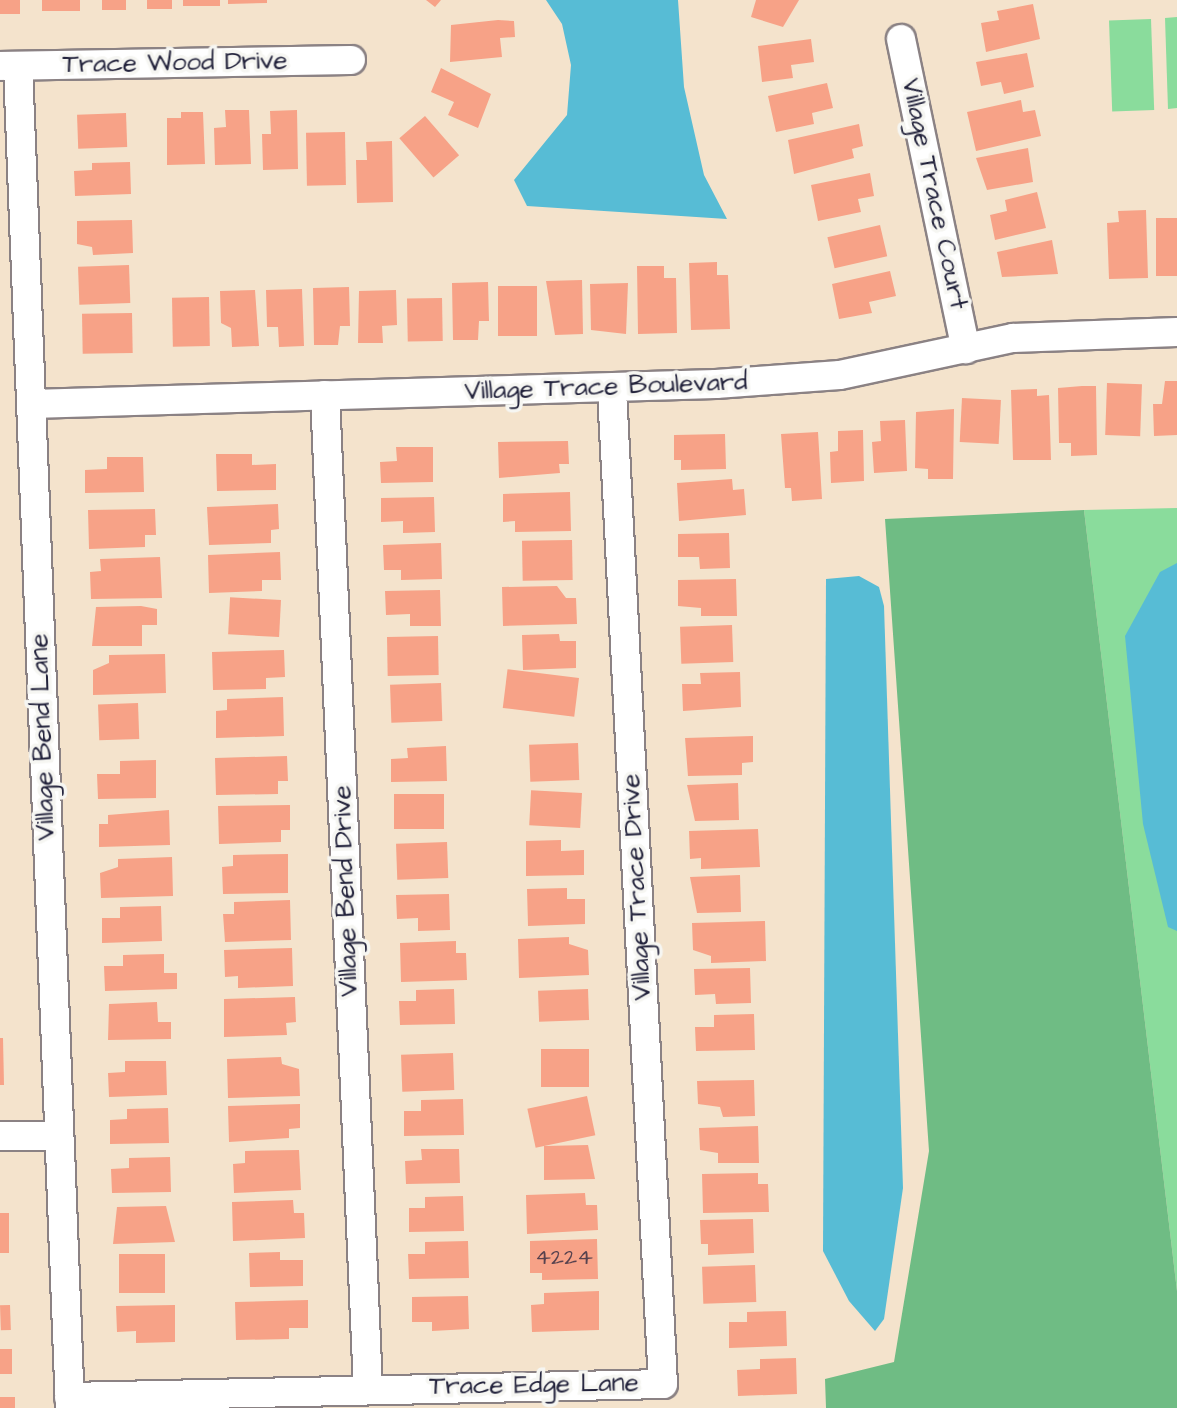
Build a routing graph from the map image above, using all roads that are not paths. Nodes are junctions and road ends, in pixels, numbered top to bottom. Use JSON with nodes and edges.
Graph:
{"nodes":[{"id":1,"x":901,"y":39,"type":"dead end"},
{"id":2,"x":351,"y":60,"type":"dead end"},
{"id":3,"x":9,"y":66,"type":"edge"},
{"id":4,"x":1177,"y":332,"type":"edge"},
{"id":5,"x":967,"y":349,"type":"junction"},
{"id":6,"x":612,"y":390,"type":"junction"},
{"id":7,"x":325,"y":395,"type":"junction"},
{"id":8,"x":31,"y":404,"type":"junction"},
{"id":9,"x":0,"y":1136,"type":"edge"},
{"id":10,"x":56,"y":1136,"type":"junction"},
{"id":11,"x":663,"y":1384,"type":"joint"},
{"id":12,"x":368,"y":1387,"type":"junction"},
{"id":13,"x":70,"y":1402,"type":"edge"}],
"edges":[{"from":1,"to":5,"type":"street","name":"Village Trace Court"},
{"from":2,"to":3,"type":"street","name":"Trace Wood Drive"},
{"from":3,"to":8,"type":"street","name":"Village Bend Lane"},
{"from":4,"to":5,"type":"street","name":"Village Trace Boulevard"},
{"from":5,"to":6,"type":"street","name":"Village Trace Boulevard"},
{"from":6,"to":7,"type":"street","name":"Village Trace Boulevard"},
{"from":6,"to":11,"type":"street","name":"Village Trace Drive"},
{"from":7,"to":8,"type":"street","name":"Village Trace Boulevard"},
{"from":7,"to":12,"type":"street","name":"Village Bend Drive"},
{"from":8,"to":10,"type":"street","name":"Village Bend Lane"},
{"from":9,"to":10,"type":"street"},
{"from":10,"to":13,"type":"street","name":"Village Bend Lane"},
{"from":11,"to":12,"type":"street","name":"Trace Edge Lane"},
{"from":12,"to":13,"type":"street","name":"Trace Edge Lane"}]}
